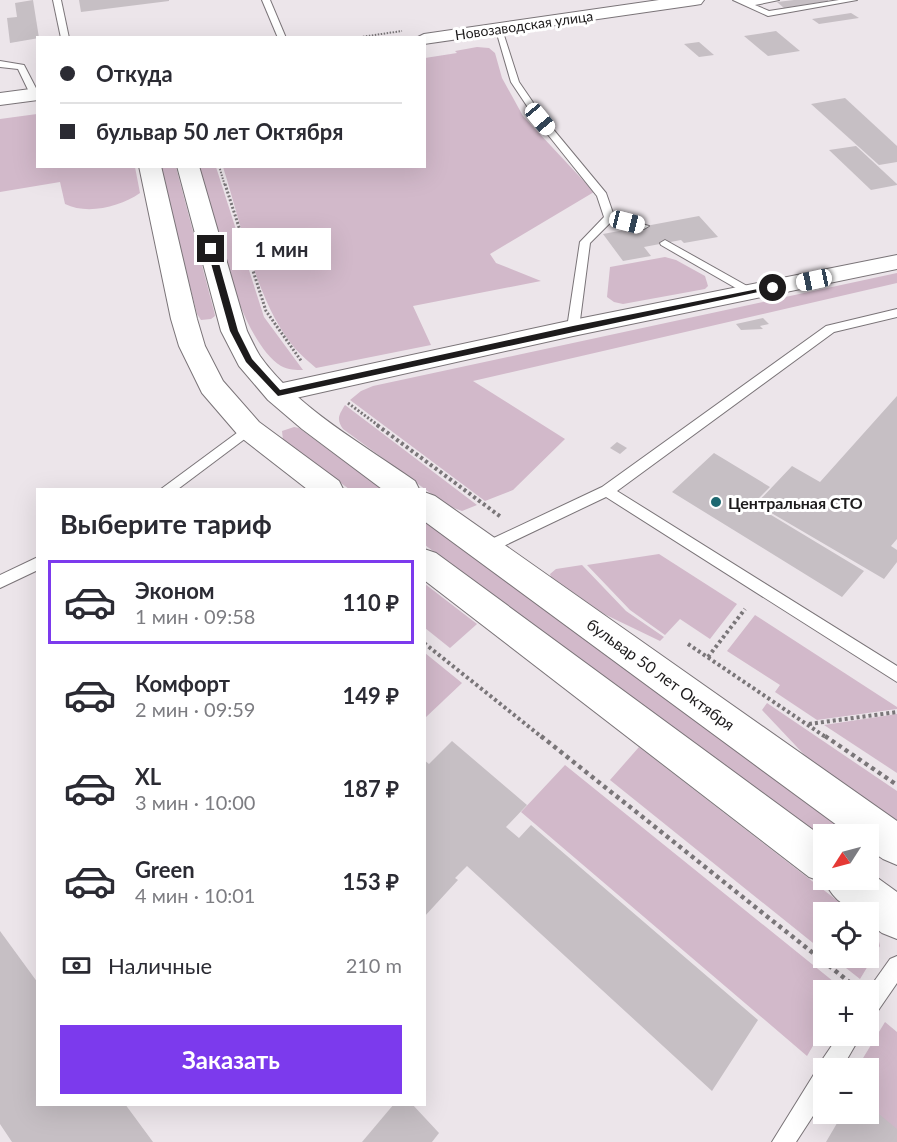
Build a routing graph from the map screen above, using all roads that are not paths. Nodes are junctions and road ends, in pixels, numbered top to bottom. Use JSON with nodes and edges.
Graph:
{"nodes":[{"id":1,"x":57,"y":0,"type":"edge"},
{"id":2,"x":266,"y":0,"type":"edge"},
{"id":3,"x":695,"y":0,"type":"edge"},
{"id":4,"x":737,"y":0,"type":"edge"},
{"id":5,"x":776,"y":0,"type":"edge"},
{"id":6,"x":853,"y":0,"type":"edge"},
{"id":7,"x":747,"y":4,"type":"junction"},
{"id":8,"x":498,"y":29,"type":"junction"},
{"id":9,"x":65,"y":36,"type":"edge"},
{"id":10,"x":281,"y":36,"type":"edge"},
{"id":11,"x":426,"y":39,"type":"edge"},
{"id":12,"x":0,"y":64,"type":"edge"},
{"id":13,"x":36,"y":94,"type":"edge"},
{"id":14,"x":0,"y":99,"type":"edge"},
{"id":15,"x":150,"y":168,"type":"edge"},
{"id":16,"x":189,"y":168,"type":"edge"},
{"id":17,"x":609,"y":218,"type":"junction"},
{"id":18,"x":644,"y":226,"type":"dead end"},
{"id":19,"x":665,"y":243,"type":"dead end"},
{"id":20,"x":897,"y":262,"type":"edge"},
{"id":21,"x":752,"y":293,"type":"junction"},
{"id":22,"x":897,"y":313,"type":"edge"},
{"id":23,"x":573,"y":328,"type":"junction"},
{"id":24,"x":278,"y":393,"type":"junction"},
{"id":25,"x":249,"y":429,"type":"junction"},
{"id":26,"x":172,"y":488,"type":"edge"},
{"id":27,"x":327,"y":488,"type":"edge"},
{"id":28,"x":403,"y":488,"type":"edge"},
{"id":29,"x":607,"y":491,"type":"junction"},
{"id":30,"x":426,"y":505,"type":"edge"},
{"id":31,"x":486,"y":548,"type":"junction"},
{"id":32,"x":36,"y":564,"type":"edge"},
{"id":33,"x":426,"y":564,"type":"edge"},
{"id":34,"x":0,"y":582,"type":"edge"},
{"id":35,"x":897,"y":675,"type":"edge"},
{"id":36,"x":897,"y":845,"type":"edge"},
{"id":37,"x":813,"y":855,"type":"edge"},
{"id":38,"x":860,"y":890,"type":"edge"},
{"id":39,"x":897,"y":918,"type":"edge"},
{"id":40,"x":897,"y":966,"type":"edge"},
{"id":41,"x":879,"y":992,"type":"edge"},
{"id":42,"x":813,"y":1096,"type":"edge"},
{"id":43,"x":783,"y":1142,"type":"edge"}],
"edges":[{"from":1,"to":9,"type":"lane"},
{"from":2,"to":10,"type":"lane"},
{"from":3,"to":8,"type":"main road","name":"Новозаводская улица"},
{"from":4,"to":7,"type":"lane"},
{"from":5,"to":7,"type":"lane"},
{"from":6,"to":7,"type":"lane"},
{"from":8,"to":11,"type":"main road","name":"Новозаводская улица"},
{"from":8,"to":17,"type":"lane"},
{"from":12,"to":13,"type":"lane"},
{"from":13,"to":14,"type":"main road"},
{"from":15,"to":25,"type":"main road"},
{"from":16,"to":24,"type":"main road"},
{"from":17,"to":18,"type":"lane"},
{"from":17,"to":23,"type":"lane"},
{"from":19,"to":21,"type":"lane"},
{"from":20,"to":21,"type":"street"},
{"from":21,"to":23,"type":"street"},
{"from":22,"to":29,"type":"lane"},
{"from":23,"to":24,"type":"street"},
{"from":24,"to":28,"type":"main road"},
{"from":25,"to":26,"type":"lane"},
{"from":25,"to":27,"type":"main road"},
{"from":29,"to":31,"type":"lane"},
{"from":29,"to":35,"type":"lane"},
{"from":30,"to":31,"type":"main road","name":"бульвар 50 лет Октября"},
{"from":31,"to":36,"type":"main road","name":"бульвар 50 лет Октября"},
{"from":32,"to":34,"type":"lane"},
{"from":33,"to":37,"type":"main road"},
{"from":38,"to":39,"type":"main road"},
{"from":40,"to":41,"type":"lane"},
{"from":42,"to":43,"type":"lane"}]}
